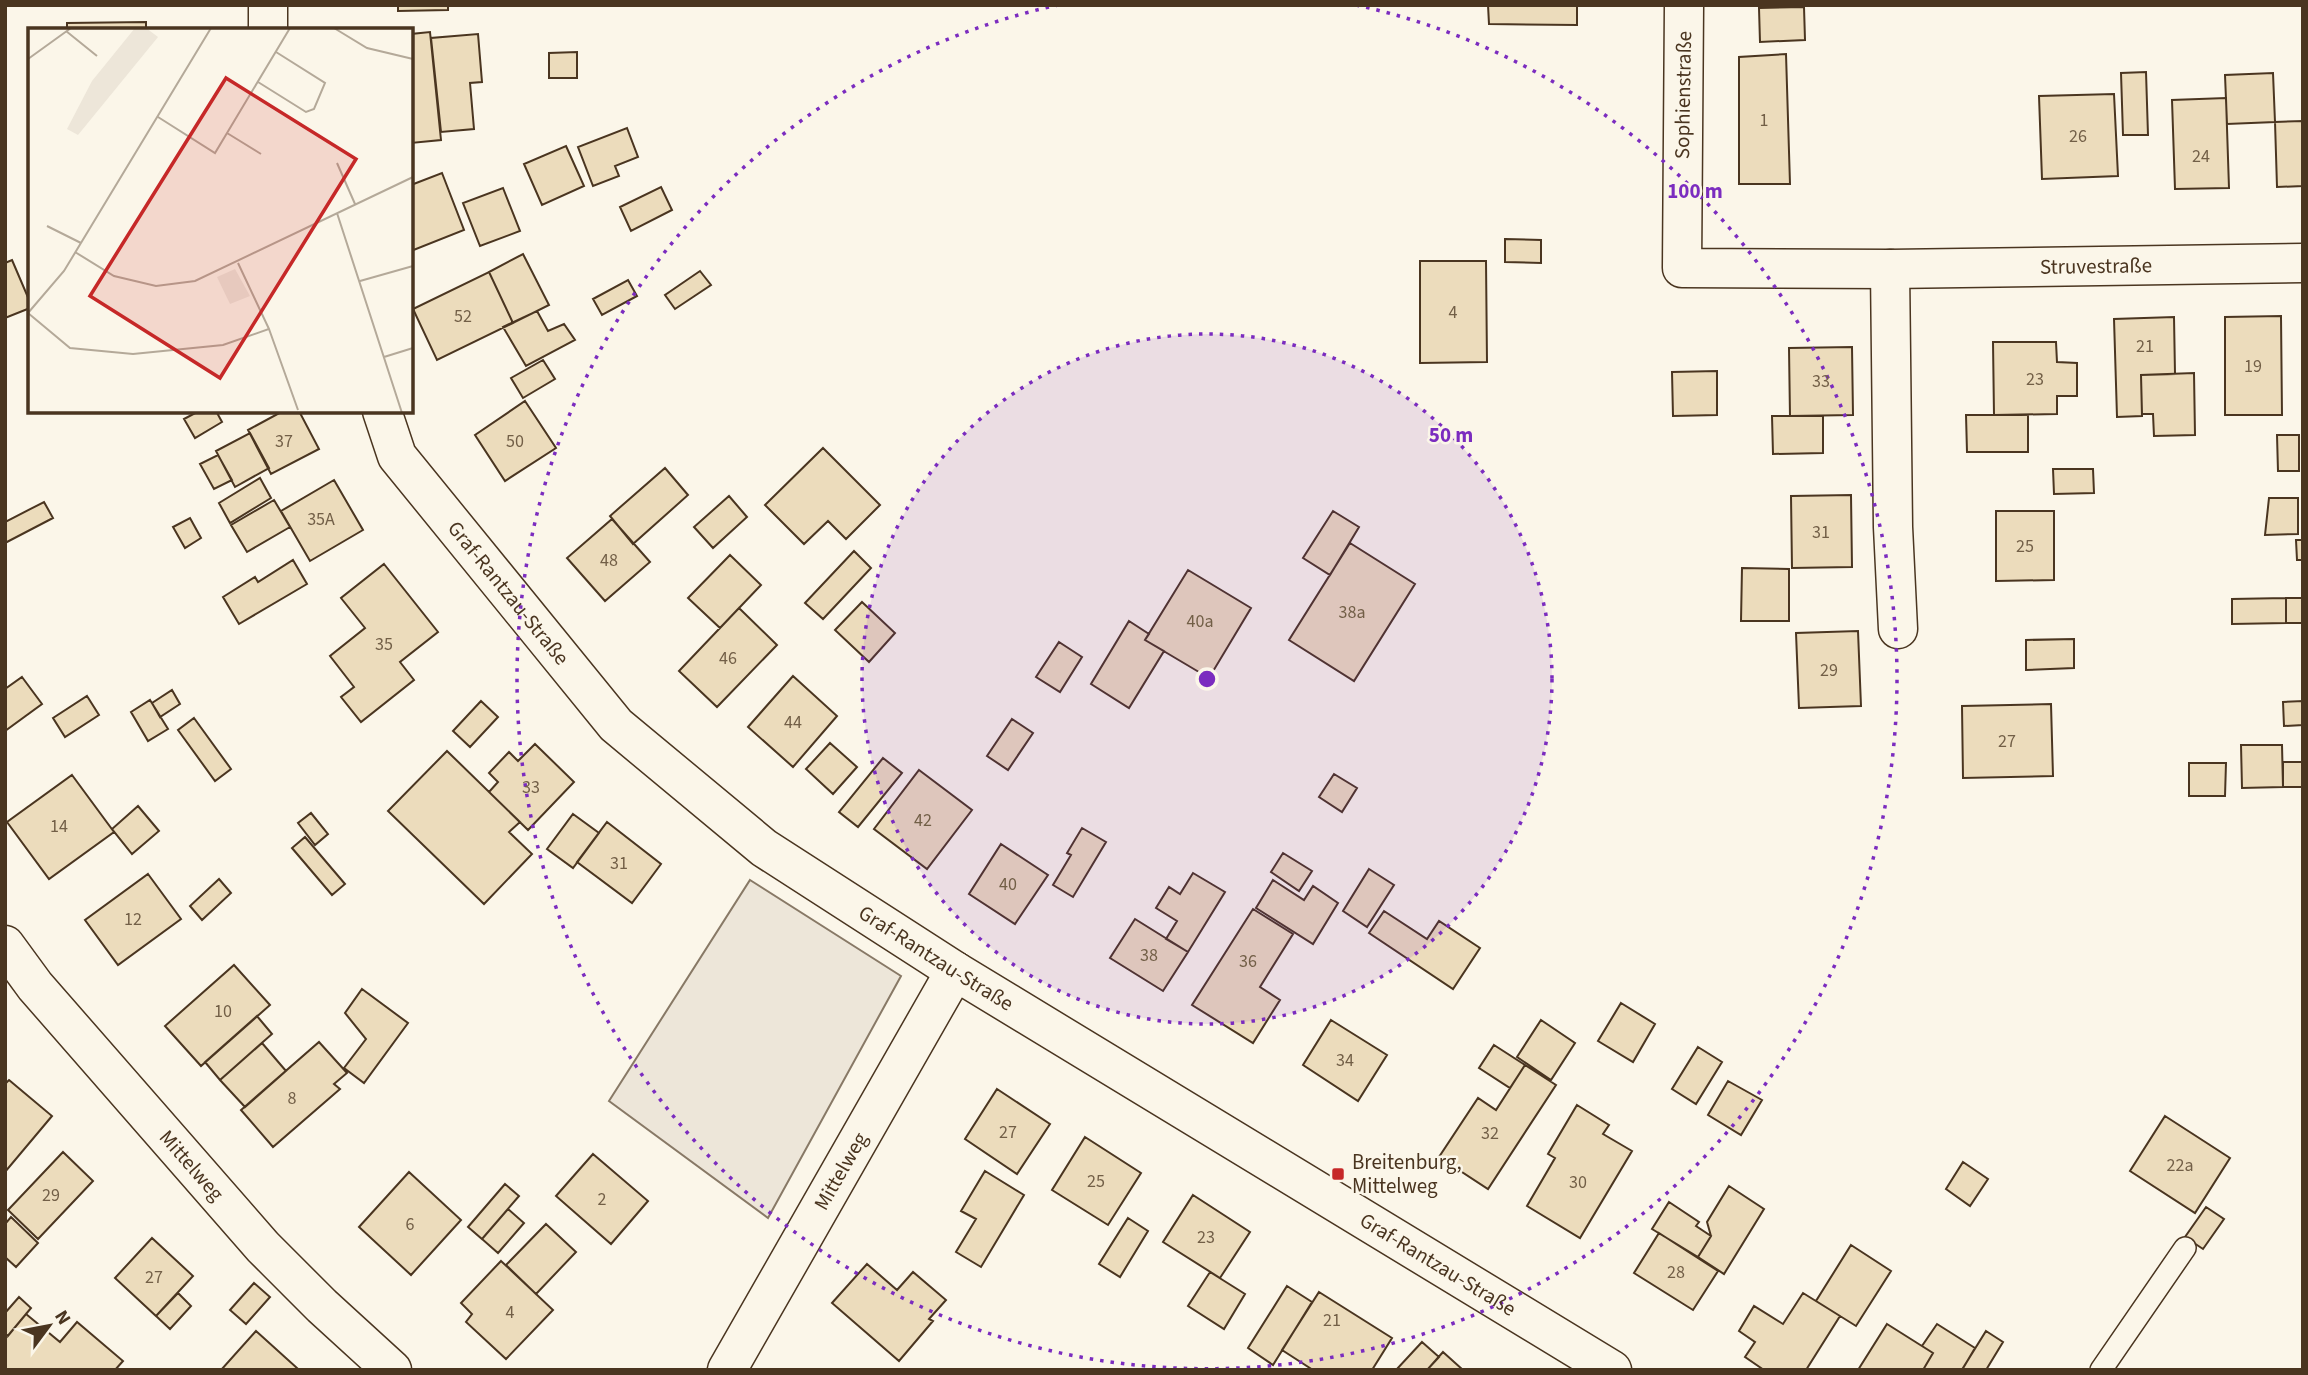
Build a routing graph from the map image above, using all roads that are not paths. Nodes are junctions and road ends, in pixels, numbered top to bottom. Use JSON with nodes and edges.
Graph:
{"nodes":[{"id":1,"x":268,"y":5,"type":"edge"},
{"id":2,"x":1684,"y":5,"type":"edge"},
{"id":3,"x":268,"y":28,"type":"edge"},
{"id":4,"x":2303,"y":263,"type":"edge"},
{"id":5,"x":1682,"y":268,"type":"joint"},
{"id":6,"x":1890,"y":269,"type":"junction"},
{"id":7,"x":383,"y":413,"type":"edge"},
{"id":8,"x":1898,"y":629,"type":"dead end"},
{"id":9,"x":5,"y":945,"type":"edge"},
{"id":10,"x":954,"y":971,"type":"junction"},
{"id":11,"x":2185,"y":1248,"type":"dead end"},
{"id":12,"x":392,"y":1370,"type":"edge"},
{"id":13,"x":727,"y":1370,"type":"edge"},
{"id":14,"x":1612,"y":1370,"type":"edge"},
{"id":15,"x":2101,"y":1370,"type":"edge"}],
"edges":[{"from":1,"to":3,"type":"street"},
{"from":2,"to":5,"type":"street","name":"Sophienstraße"},
{"from":4,"to":6,"type":"street","name":"Struvestraße"},
{"from":5,"to":6,"type":"street","name":"Struvestraße"},
{"from":6,"to":8,"type":"street"},
{"from":7,"to":10,"type":"street","name":"Graf-Rantzau-Straße"},
{"from":9,"to":12,"type":"street","name":"Mittelweg"},
{"from":10,"to":13,"type":"street","name":"Mittelweg"},
{"from":10,"to":14,"type":"street","name":"Graf-Rantzau-Straße"},
{"from":11,"to":15,"type":"lane"}]}
